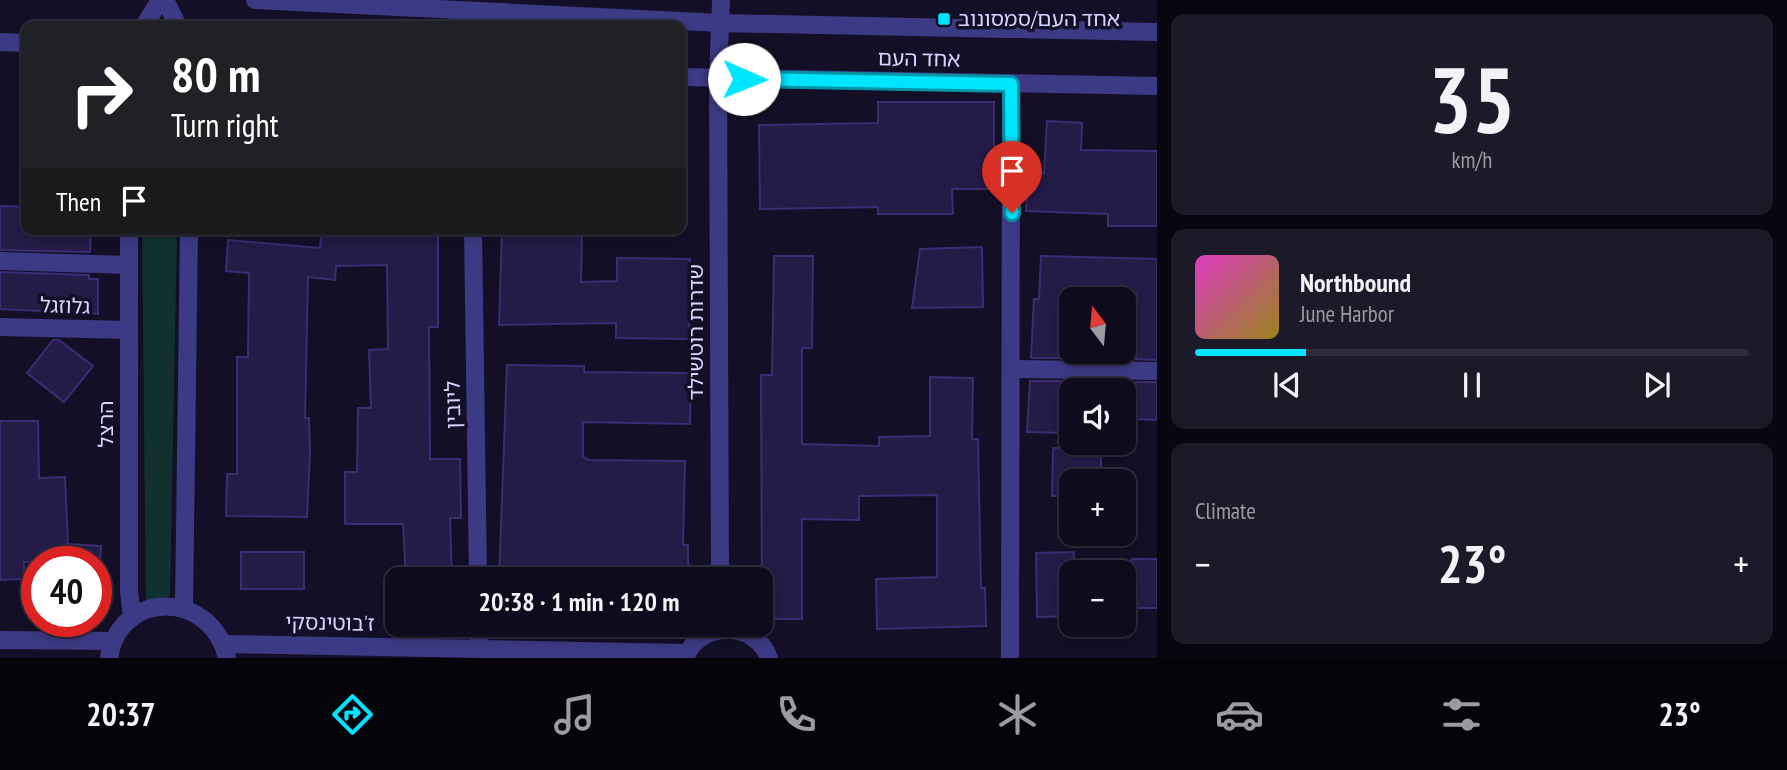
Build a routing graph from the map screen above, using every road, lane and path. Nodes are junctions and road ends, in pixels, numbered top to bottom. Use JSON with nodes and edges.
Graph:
{"nodes":[{"id":1,"x":162,"y":0,"type":"edge"},
{"id":2,"x":255,"y":0,"type":"edge"},
{"id":3,"x":720,"y":0,"type":"edge"},
{"id":4,"x":147,"y":21,"type":"edge"},
{"id":5,"x":175,"y":21,"type":"edge"},
{"id":6,"x":680,"y":21,"type":"edge"},
{"id":7,"x":686,"y":21,"type":"edge"},
{"id":8,"x":721,"y":23,"type":"junction"},
{"id":9,"x":1157,"y":32,"type":"edge"},
{"id":10,"x":0,"y":42,"type":"edge"},
{"id":11,"x":21,"y":43,"type":"edge"},
{"id":12,"x":686,"y":77,"type":"edge"},
{"id":13,"x":718,"y":79,"type":"junction"},
{"id":14,"x":1011,"y":84,"type":"junction"},
{"id":15,"x":1157,"y":86,"type":"edge"},
{"id":16,"x":129,"y":235,"type":"edge"},
{"id":17,"x":188,"y":235,"type":"edge"},
{"id":18,"x":473,"y":235,"type":"edge"},
{"id":19,"x":0,"y":261,"type":"edge"},
{"id":20,"x":129,"y":265,"type":"junction"},
{"id":21,"x":0,"y":327,"type":"edge"},
{"id":22,"x":129,"y":330,"type":"junction"},
{"id":23,"x":1013,"y":369,"type":"junction"},
{"id":24,"x":1157,"y":371,"type":"edge"},
{"id":25,"x":478,"y":567,"type":"edge"},
{"id":26,"x":720,"y":567,"type":"edge"},
{"id":27,"x":184,"y":608,"type":"junction"},
{"id":28,"x":132,"y":618,"type":"junction"},
{"id":29,"x":479,"y":637,"type":"edge"},
{"id":30,"x":703,"y":637,"type":"edge"},
{"id":31,"x":752,"y":637,"type":"edge"},
{"id":32,"x":0,"y":640,"type":"edge"},
{"id":33,"x":479,"y":649,"type":"junction"},
{"id":34,"x":111,"y":650,"type":"edge"},
{"id":35,"x":225,"y":651,"type":"edge"},
{"id":36,"x":686,"y":656,"type":"edge"},
{"id":37,"x":769,"y":658,"type":"edge"},
{"id":38,"x":1010,"y":658,"type":"edge"}],
"edges":[{"from":1,"to":4,"type":"street"},
{"from":1,"to":5,"type":"street"},
{"from":2,"to":6,"type":"street","name":"אחד העם"},
{"from":3,"to":8,"type":"street","name":"שדרות רוטשילד"},
{"from":7,"to":8,"type":"street","name":"אחד העם"},
{"from":8,"to":9,"type":"street","name":"אחד העם"},
{"from":8,"to":13,"type":"street","name":"שדרות רוטשילד"},
{"from":10,"to":11,"type":"street"},
{"from":12,"to":13,"type":"street","name":"אחד העם"},
{"from":13,"to":14,"type":"street","name":"אחד העם"},
{"from":13,"to":26,"type":"street","name":"שדרות רוטשילד"},
{"from":14,"to":15,"type":"street","name":"אחד העם"},
{"from":14,"to":23,"type":"street"},
{"from":16,"to":20,"type":"street","name":"הרצל"},
{"from":17,"to":27,"type":"street"},
{"from":18,"to":25,"type":"street","name":"ליובין"},
{"from":19,"to":20,"type":"street"},
{"from":20,"to":22,"type":"street","name":"הרצל"},
{"from":21,"to":22,"type":"street","name":"גלוזגל"},
{"from":22,"to":28,"type":"street","name":"הרצל"},
{"from":23,"to":24,"type":"street"},
{"from":23,"to":38,"type":"street"},
{"from":27,"to":28,"type":"street"},
{"from":27,"to":35,"type":"street"},
{"from":28,"to":34,"type":"street"},
{"from":29,"to":33,"type":"street"},
{"from":30,"to":36,"type":"street"},
{"from":31,"to":37,"type":"street"},
{"from":32,"to":34,"type":"street"},
{"from":33,"to":35,"type":"street","name":"ז'בוטינסקי"},
{"from":33,"to":36,"type":"street","name":"ז'בוטינסקי"}]}
